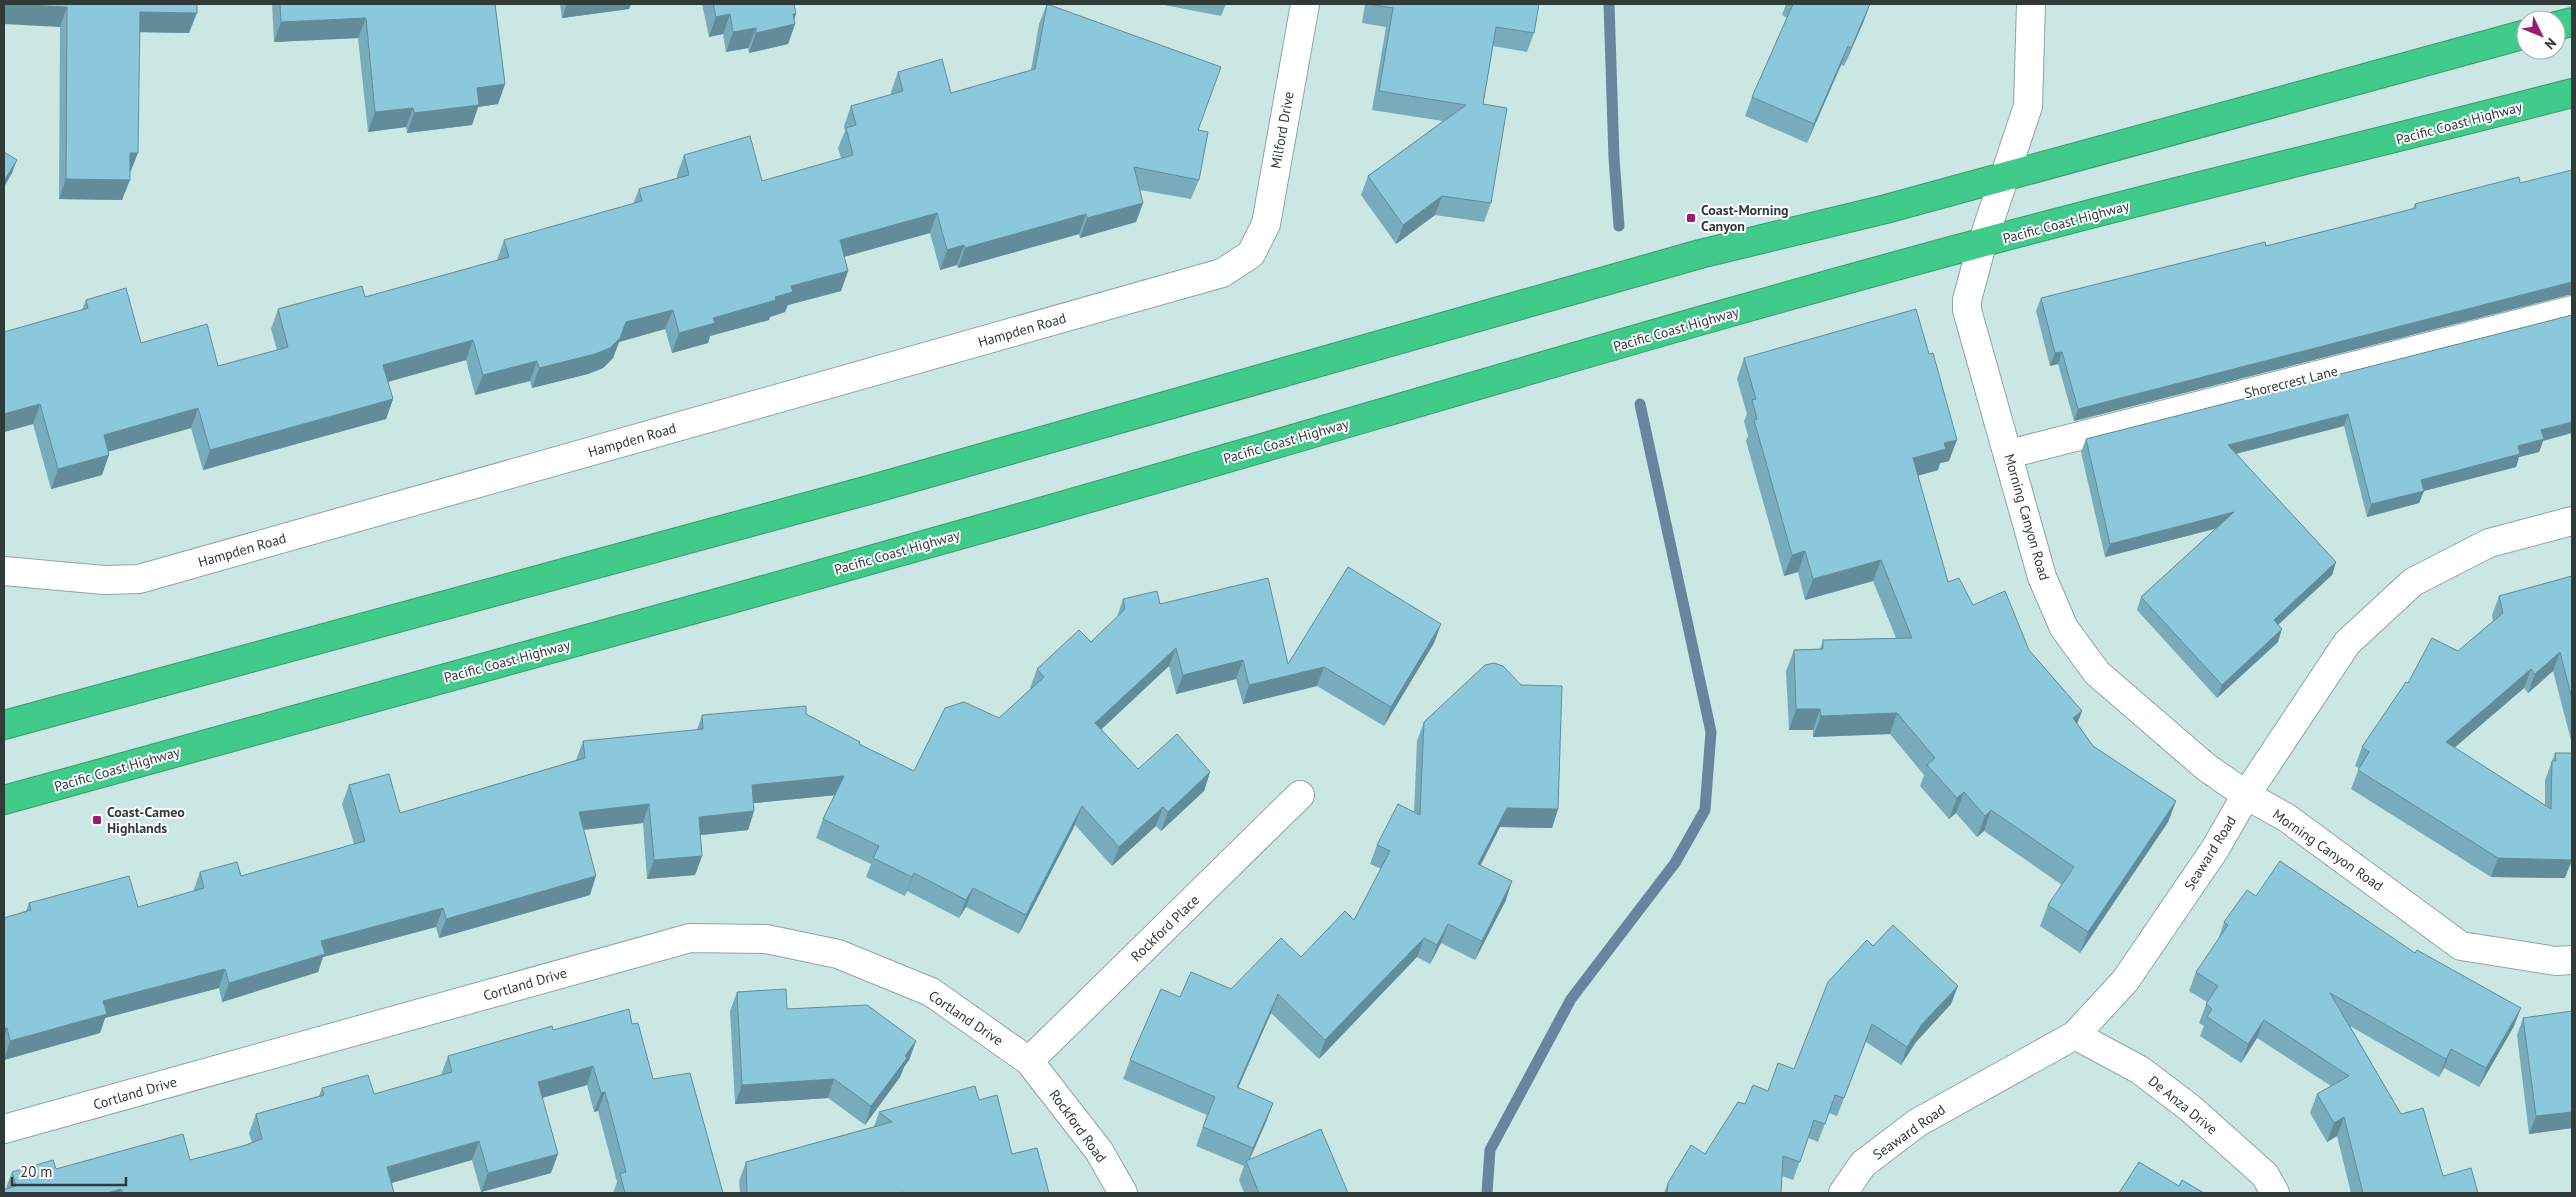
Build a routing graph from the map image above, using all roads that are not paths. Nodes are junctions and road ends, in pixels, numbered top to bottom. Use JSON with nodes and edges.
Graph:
{"nodes":[{"id":1,"x":1305,"y":4,"type":"edge"},
{"id":2,"x":2031,"y":4,"type":"edge"},
{"id":3,"x":2516,"y":37,"type":"edge"},
{"id":4,"x":2572,"y":93,"type":"edge"},
{"id":5,"x":2004,"y":177,"type":"junction"},
{"id":6,"x":1982,"y":244,"type":"junction"},
{"id":7,"x":1251,"y":254,"type":"joint"},
{"id":8,"x":2572,"y":310,"type":"edge"},
{"id":9,"x":2009,"y":454,"type":"junction"},
{"id":10,"x":2572,"y":521,"type":"edge"},
{"id":11,"x":4,"y":570,"type":"edge"},
{"id":12,"x":4,"y":725,"type":"edge"},
{"id":13,"x":1300,"y":794,"type":"dead end"},
{"id":14,"x":2246,"y":795,"type":"junction"},
{"id":15,"x":4,"y":800,"type":"edge"},
{"id":16,"x":2572,"y":960,"type":"edge"},
{"id":17,"x":2075,"y":1035,"type":"junction"},
{"id":18,"x":1029,"y":1061,"type":"junction"},
{"id":19,"x":4,"y":1129,"type":"edge"},
{"id":20,"x":1123,"y":1193,"type":"edge"},
{"id":21,"x":1843,"y":1193,"type":"edge"},
{"id":22,"x":2275,"y":1193,"type":"edge"}],
"edges":[{"from":1,"to":7,"type":"street","name":"Milford Drive"},
{"from":2,"to":5,"type":"street","name":"Morning Canyon Road"},
{"from":3,"to":5,"type":"highway"},
{"from":4,"to":6,"type":"highway","name":"Pacific Coast Highway"},
{"from":5,"to":6,"type":"street","name":"Morning Canyon Road"},
{"from":5,"to":12,"type":"highway"},
{"from":6,"to":9,"type":"street","name":"Morning Canyon Road"},
{"from":6,"to":15,"type":"highway","name":"Pacific Coast Highway"},
{"from":7,"to":11,"type":"street","name":"Hampden Road"},
{"from":8,"to":9,"type":"street","name":"Shorecrest Lane"},
{"from":9,"to":14,"type":"street","name":"Morning Canyon Road"},
{"from":10,"to":14,"type":"street","name":"Seaward Road"},
{"from":13,"to":18,"type":"street","name":"Rockford Place"},
{"from":14,"to":16,"type":"street","name":"Morning Canyon Road"},
{"from":14,"to":17,"type":"street","name":"Seaward Road"},
{"from":17,"to":21,"type":"street","name":"Seaward Road"},
{"from":17,"to":22,"type":"street","name":"De Anza Drive"},
{"from":18,"to":19,"type":"street","name":"Cortland Drive"},
{"from":18,"to":20,"type":"street","name":"Rockford Road"}]}
